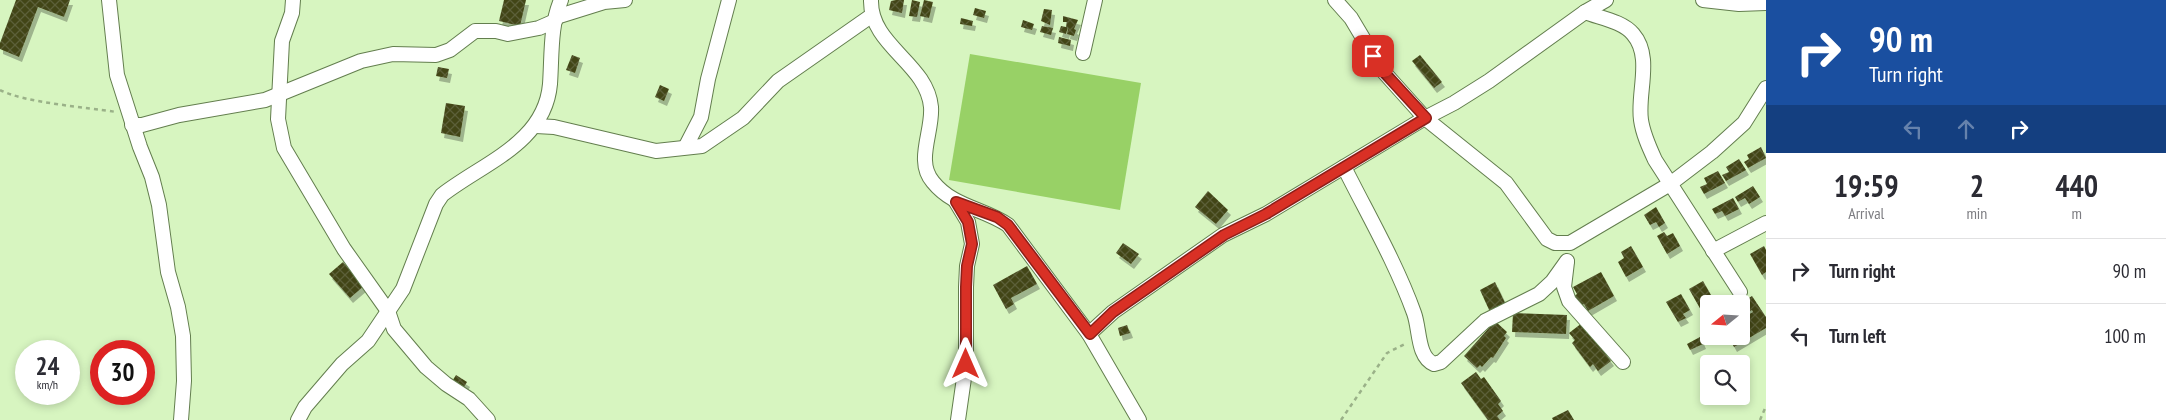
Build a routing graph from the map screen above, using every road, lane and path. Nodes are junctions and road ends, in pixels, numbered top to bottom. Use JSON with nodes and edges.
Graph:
{"nodes":[{"id":1,"x":110,"y":0,"type":"edge"},
{"id":2,"x":293,"y":0,"type":"edge"},
{"id":3,"x":561,"y":0,"type":"edge"},
{"id":4,"x":625,"y":0,"type":"edge"},
{"id":5,"x":729,"y":0,"type":"edge"},
{"id":6,"x":871,"y":0,"type":"edge"},
{"id":7,"x":1095,"y":0,"type":"edge"},
{"id":8,"x":1335,"y":0,"type":"edge"},
{"id":9,"x":1606,"y":0,"type":"edge"},
{"id":10,"x":1702,"y":0,"type":"edge"},
{"id":11,"x":1766,"y":4,"type":"edge"},
{"id":12,"x":1584,"y":12,"type":"junction"},
{"id":13,"x":871,"y":16,"type":"junction"},
{"id":14,"x":555,"y":19,"type":"junction"},
{"id":15,"x":1082,"y":53,"type":"dead end"},
{"id":16,"x":1766,"y":88,"type":"edge"},
{"id":17,"x":0,"y":90,"type":"edge"},
{"id":18,"x":279,"y":94,"type":"junction"},
{"id":19,"x":1426,"y":118,"type":"junction"},
{"id":20,"x":130,"y":119,"type":"junction"},
{"id":21,"x":536,"y":126,"type":"junction"},
{"id":22,"x":686,"y":146,"type":"junction"},
{"id":23,"x":1344,"y":167,"type":"junction"},
{"id":24,"x":1670,"y":184,"type":"junction"},
{"id":25,"x":956,"y":202,"type":"junction"},
{"id":26,"x":1766,"y":223,"type":"edge"},
{"id":27,"x":1581,"y":236,"type":"junction"},
{"id":28,"x":1713,"y":251,"type":"junction"},
{"id":29,"x":1567,"y":261,"type":"junction"},
{"id":30,"x":1740,"y":292,"type":"dead end"},
{"id":31,"x":388,"y":311,"type":"junction"},
{"id":32,"x":1090,"y":334,"type":"junction"},
{"id":33,"x":1421,"y":340,"type":"junction"},
{"id":34,"x":1622,"y":362,"type":"dead end"},
{"id":35,"x":1766,"y":406,"type":"edge"},
{"id":36,"x":181,"y":420,"type":"edge"},
{"id":37,"x":298,"y":420,"type":"edge"},
{"id":38,"x":488,"y":420,"type":"edge"},
{"id":39,"x":958,"y":420,"type":"edge"},
{"id":40,"x":1139,"y":420,"type":"edge"},
{"id":41,"x":1341,"y":420,"type":"edge"},
{"id":42,"x":1760,"y":420,"type":"edge"}],
"edges":[{"from":1,"to":20,"type":"street"},
{"from":2,"to":18,"type":"street"},
{"from":3,"to":14,"type":"street"},
{"from":4,"to":14,"type":"street"},
{"from":5,"to":22,"type":"street"},
{"from":6,"to":13,"type":"street"},
{"from":7,"to":15,"type":"street"},
{"from":8,"to":19,"type":"street"},
{"from":9,"to":12,"type":"street"},
{"from":10,"to":11,"type":"street"},
{"from":12,"to":19,"type":"street"},
{"from":12,"to":24,"type":"street"},
{"from":13,"to":22,"type":"street"},
{"from":13,"to":25,"type":"street"},
{"from":14,"to":18,"type":"street"},
{"from":14,"to":21,"type":"street"},
{"from":16,"to":24,"type":"street"},
{"from":17,"to":20,"type":"path"},
{"from":18,"to":20,"type":"street"},
{"from":18,"to":31,"type":"street"},
{"from":19,"to":23,"type":"street"},
{"from":19,"to":27,"type":"street"},
{"from":20,"to":36,"type":"street"},
{"from":21,"to":22,"type":"street"},
{"from":21,"to":31,"type":"street"},
{"from":23,"to":32,"type":"street"},
{"from":23,"to":33,"type":"street"},
{"from":24,"to":27,"type":"street"},
{"from":24,"to":28,"type":"street"},
{"from":25,"to":32,"type":"street"},
{"from":25,"to":39,"type":"street"},
{"from":26,"to":28,"type":"street"},
{"from":27,"to":29,"type":"street"},
{"from":28,"to":30,"type":"street"},
{"from":29,"to":33,"type":"street"},
{"from":29,"to":34,"type":"street"},
{"from":31,"to":37,"type":"street"},
{"from":31,"to":38,"type":"street"},
{"from":32,"to":40,"type":"street"},
{"from":33,"to":41,"type":"path"},
{"from":35,"to":42,"type":"path"}]}
